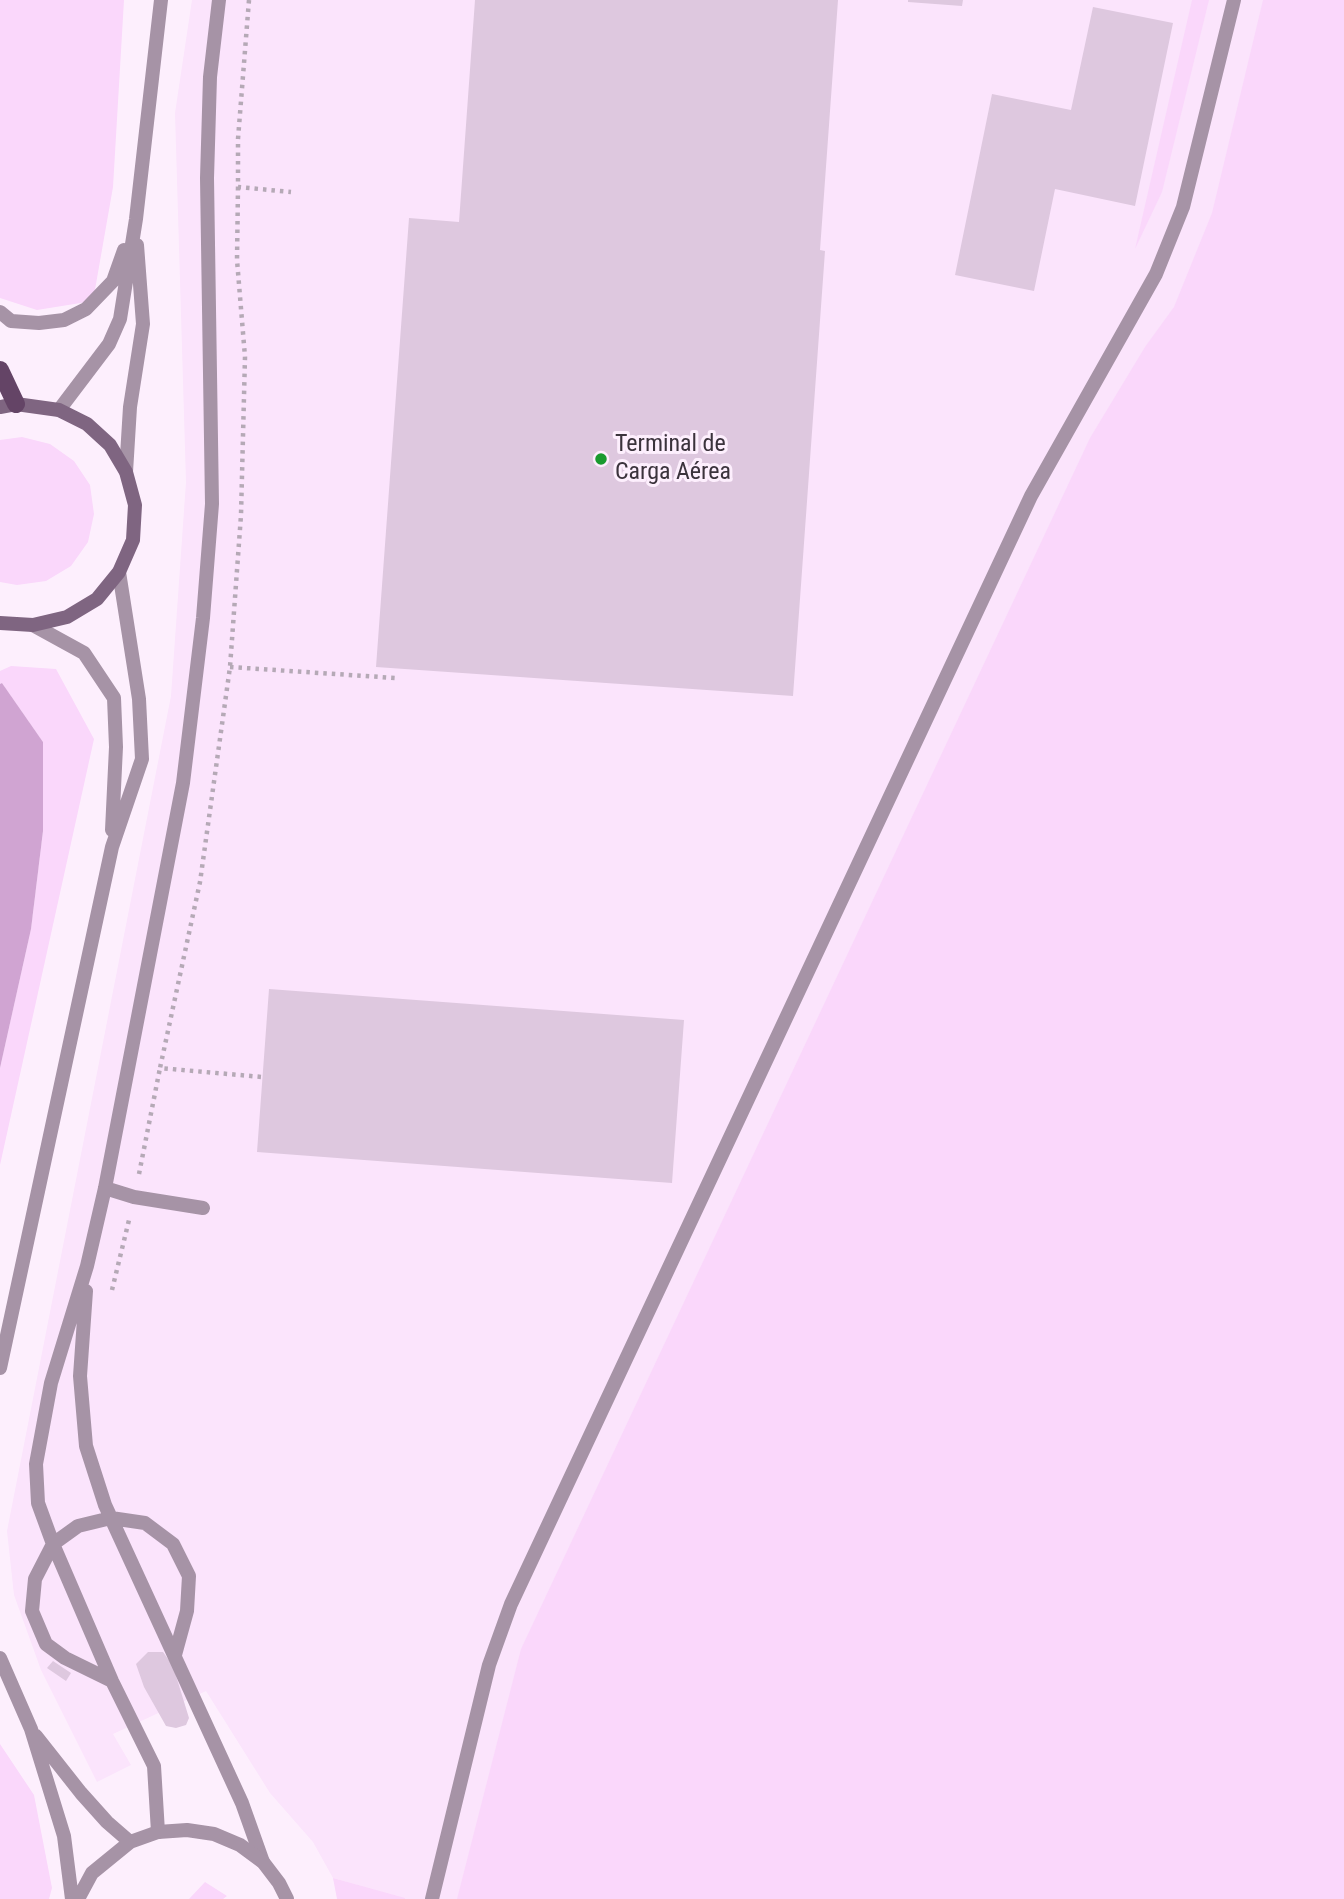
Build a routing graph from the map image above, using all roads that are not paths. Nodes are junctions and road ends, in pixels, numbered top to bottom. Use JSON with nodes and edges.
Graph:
{"nodes":[{"id":1,"x":161,"y":0,"type":"edge"},
{"id":2,"x":219,"y":0,"type":"edge"},
{"id":3,"x":1234,"y":0,"type":"edge"},
{"id":4,"x":136,"y":219,"type":"junction"},
{"id":5,"x":0,"y":312,"type":"edge"},
{"id":6,"x":0,"y":370,"type":"edge"},
{"id":7,"x":8,"y":406,"type":"edge"},
{"id":8,"x":59,"y":410,"type":"junction"},
{"id":9,"x":126,"y":472,"type":"junction"},
{"id":10,"x":119,"y":572,"type":"junction"},
{"id":11,"x":0,"y":622,"type":"edge"},
{"id":12,"x":33,"y":625,"type":"junction"},
{"id":13,"x":112,"y":848,"type":"junction"},
{"id":14,"x":104,"y":1188,"type":"junction"},
{"id":15,"x":203,"y":1208,"type":"dead end"},
{"id":16,"x":87,"y":1265,"type":"junction"},
{"id":17,"x":0,"y":1367,"type":"edge"},
{"id":18,"x":111,"y":1518,"type":"junction"},
{"id":19,"x":53,"y":1544,"type":"junction"},
{"id":20,"x":175,"y":1655,"type":"junction"},
{"id":21,"x":0,"y":1658,"type":"edge"},
{"id":22,"x":112,"y":1681,"type":"junction"},
{"id":23,"x":31,"y":1729,"type":"junction"},
{"id":24,"x":158,"y":1832,"type":"junction"},
{"id":25,"x":130,"y":1842,"type":"junction"},
{"id":26,"x":263,"y":1862,"type":"junction"},
{"id":27,"x":72,"y":1899,"type":"edge"},
{"id":28,"x":78,"y":1899,"type":"edge"},
{"id":29,"x":286,"y":1899,"type":"edge"},
{"id":30,"x":432,"y":1899,"type":"edge"}],
"edges":[{"from":1,"to":4,"type":"street"},
{"from":2,"to":14,"type":"street"},
{"from":3,"to":30,"type":"street"},
{"from":4,"to":5,"type":"street"},
{"from":4,"to":8,"type":"street"},
{"from":4,"to":9,"type":"street"},
{"from":6,"to":7,"type":"main road"},
{"from":7,"to":8,"type":"street"},
{"from":8,"to":9,"type":"street"},
{"from":9,"to":10,"type":"street"},
{"from":10,"to":12,"type":"street"},
{"from":10,"to":13,"type":"street"},
{"from":11,"to":12,"type":"street"},
{"from":12,"to":13,"type":"street"},
{"from":13,"to":17,"type":"street"},
{"from":14,"to":15,"type":"street"},
{"from":14,"to":16,"type":"street"},
{"from":16,"to":18,"type":"street"},
{"from":16,"to":19,"type":"street"},
{"from":18,"to":19,"type":"street"},
{"from":18,"to":20,"type":"street"},
{"from":18,"to":20,"type":"street"},
{"from":19,"to":22,"type":"street"},
{"from":19,"to":22,"type":"street"},
{"from":20,"to":26,"type":"street"},
{"from":21,"to":23,"type":"street"},
{"from":22,"to":24,"type":"street"},
{"from":23,"to":25,"type":"street"},
{"from":23,"to":27,"type":"street"},
{"from":24,"to":25,"type":"street"},
{"from":24,"to":26,"type":"street"},
{"from":25,"to":28,"type":"street"},
{"from":26,"to":29,"type":"street"}]}
